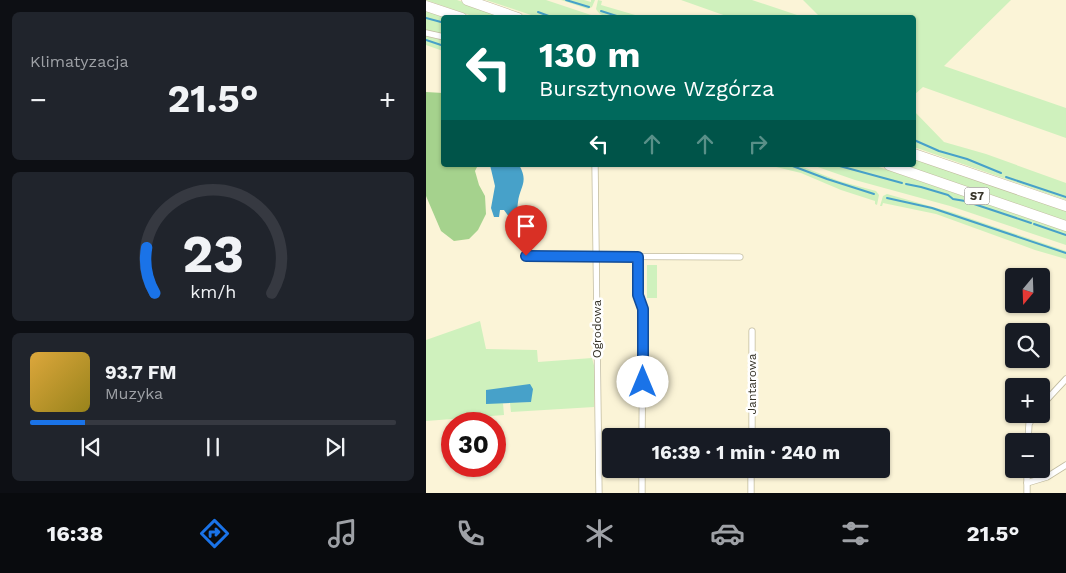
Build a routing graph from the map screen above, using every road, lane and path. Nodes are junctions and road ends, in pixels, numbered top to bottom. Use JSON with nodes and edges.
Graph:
{"nodes":[{"id":1,"x":467,"y":0,"type":"edge"},
{"id":2,"x":426,"y":6,"type":"edge"},
{"id":3,"x":453,"y":15,"type":"edge"},
{"id":4,"x":510,"y":15,"type":"edge"},
{"id":5,"x":426,"y":33,"type":"edge"},
{"id":6,"x":441,"y":36,"type":"edge"},
{"id":7,"x":916,"y":155,"type":"edge"},
{"id":8,"x":596,"y":167,"type":"edge"},
{"id":9,"x":895,"y":167,"type":"edge"},
{"id":10,"x":1066,"y":206,"type":"edge"},
{"id":11,"x":1066,"y":226,"type":"edge"},
{"id":12,"x":526,"y":256,"type":"dead end"},
{"id":13,"x":596,"y":257,"type":"junction"},
{"id":14,"x":638,"y":257,"type":"junction"},
{"id":15,"x":740,"y":257,"type":"dead end"},
{"id":16,"x":752,"y":331,"type":"dead end"},
{"id":17,"x":1065,"y":381,"type":"edge"},
{"id":18,"x":1050,"y":397,"type":"edge"},
{"id":19,"x":642,"y":428,"type":"edge"},
{"id":20,"x":752,"y":428,"type":"edge"},
{"id":21,"x":1066,"y":465,"type":"edge"},
{"id":22,"x":642,"y":478,"type":"edge"},
{"id":23,"x":751,"y":478,"type":"edge"},
{"id":24,"x":1027,"y":478,"type":"edge"},
{"id":25,"x":1027,"y":483,"type":"junction"},
{"id":26,"x":599,"y":493,"type":"edge"},
{"id":27,"x":642,"y":493,"type":"edge"},
{"id":28,"x":751,"y":493,"type":"edge"},
{"id":29,"x":1026,"y":493,"type":"edge"}],
"edges":[{"from":1,"to":4,"type":"highway"},
{"from":2,"to":3,"type":"highway"},
{"from":5,"to":6,"type":"street"},
{"from":7,"to":10,"type":"highway","number":"S7"},
{"from":8,"to":13,"type":"street","name":"Ogrodowa"},
{"from":9,"to":11,"type":"highway","number":"S7"},
{"from":12,"to":13,"type":"street"},
{"from":13,"to":14,"type":"street"},
{"from":13,"to":26,"type":"street","name":"Ogrodowa"},
{"from":14,"to":15,"type":"street"},
{"from":14,"to":19,"type":"street"},
{"from":16,"to":20,"type":"street","name":"Jantarowa"},
{"from":17,"to":18,"type":"street"},
{"from":21,"to":25,"type":"street"},
{"from":22,"to":27,"type":"street"},
{"from":23,"to":28,"type":"street"},
{"from":24,"to":25,"type":"street"},
{"from":25,"to":29,"type":"street"}]}
